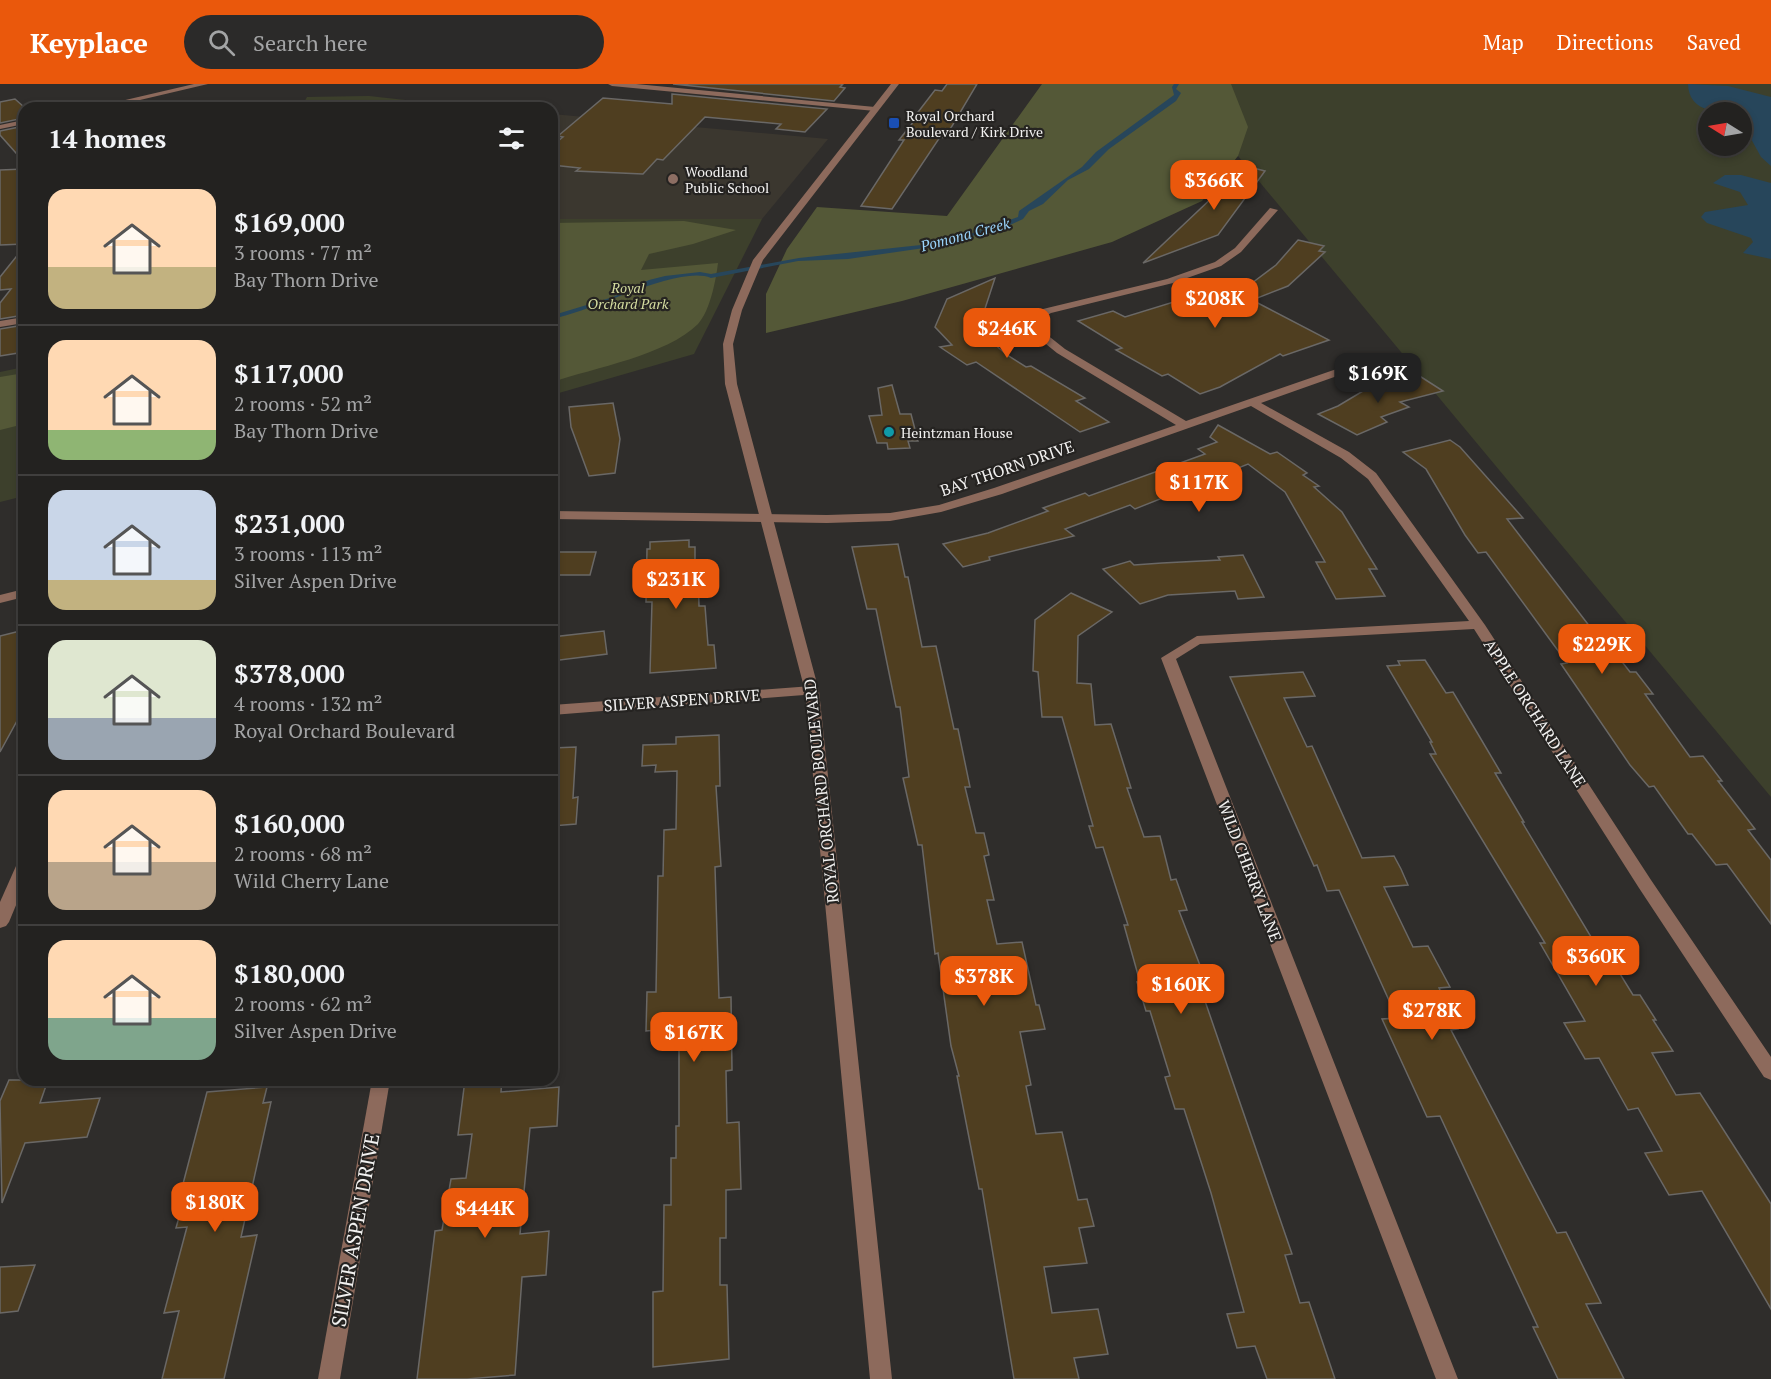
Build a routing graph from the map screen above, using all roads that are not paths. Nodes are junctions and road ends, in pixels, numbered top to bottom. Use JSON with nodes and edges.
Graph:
{"nodes":[{"id":1,"x":204,"y":84,"type":"edge"},
{"id":2,"x":612,"y":84,"type":"edge"},
{"id":3,"x":895,"y":84,"type":"edge"},
{"id":4,"x":134,"y":102,"type":"edge"},
{"id":5,"x":875,"y":109,"type":"junction"},
{"id":6,"x":18,"y":123,"type":"edge"},
{"id":7,"x":0,"y":127,"type":"edge"},
{"id":8,"x":1273,"y":210,"type":"dead end"},
{"id":9,"x":18,"y":321,"type":"edge"},
{"id":10,"x":0,"y":324,"type":"edge"},
{"id":11,"x":1384,"y":356,"type":"dead end"},
{"id":12,"x":1251,"y":402,"type":"junction"},
{"id":13,"x":1186,"y":426,"type":"junction"},
{"id":14,"x":558,"y":515,"type":"edge"},
{"id":15,"x":768,"y":517,"type":"junction"},
{"id":16,"x":18,"y":594,"type":"edge"},
{"id":17,"x":0,"y":599,"type":"edge"},
{"id":18,"x":1478,"y":624,"type":"junction"},
{"id":19,"x":812,"y":691,"type":"junction"},
{"id":20,"x":558,"y":710,"type":"edge"},
{"id":21,"x":18,"y":880,"type":"edge"},
{"id":22,"x":0,"y":922,"type":"edge"},
{"id":23,"x":1771,"y":1072,"type":"edge"},
{"id":24,"x":380,"y":1086,"type":"edge"},
{"id":25,"x":329,"y":1379,"type":"edge"},
{"id":26,"x":881,"y":1379,"type":"edge"},
{"id":27,"x":1447,"y":1379,"type":"edge"}],
"edges":[{"from":1,"to":4,"type":"street"},
{"from":2,"to":5,"type":"street"},
{"from":3,"to":5,"type":"street","name":"ROYAL ORCHARD BOULEVARD"},
{"from":5,"to":15,"type":"street","name":"ROYAL ORCHARD BOULEVARD"},
{"from":6,"to":7,"type":"street"},
{"from":8,"to":13,"type":"street"},
{"from":9,"to":10,"type":"street"},
{"from":11,"to":12,"type":"street","name":"BAY THORN DRIVE"},
{"from":12,"to":13,"type":"street","name":"BAY THORN DRIVE"},
{"from":12,"to":18,"type":"street","name":"APPLE ORCHARD LANE"},
{"from":13,"to":15,"type":"street","name":"BAY THORN DRIVE"},
{"from":14,"to":15,"type":"street","name":"BAY THORN DRIVE"},
{"from":15,"to":19,"type":"street","name":"ROYAL ORCHARD BOULEVARD"},
{"from":16,"to":17,"type":"street"},
{"from":18,"to":23,"type":"street","name":"APPLE ORCHARD LANE"},
{"from":18,"to":27,"type":"street","name":"WILD CHERRY LANE"},
{"from":19,"to":20,"type":"street","name":"SILVER ASPEN DRIVE"},
{"from":19,"to":26,"type":"street","name":"ROYAL ORCHARD BOULEVARD"},
{"from":21,"to":22,"type":"street"},
{"from":24,"to":25,"type":"street","name":"SILVER ASPEN DRIVE"}]}
